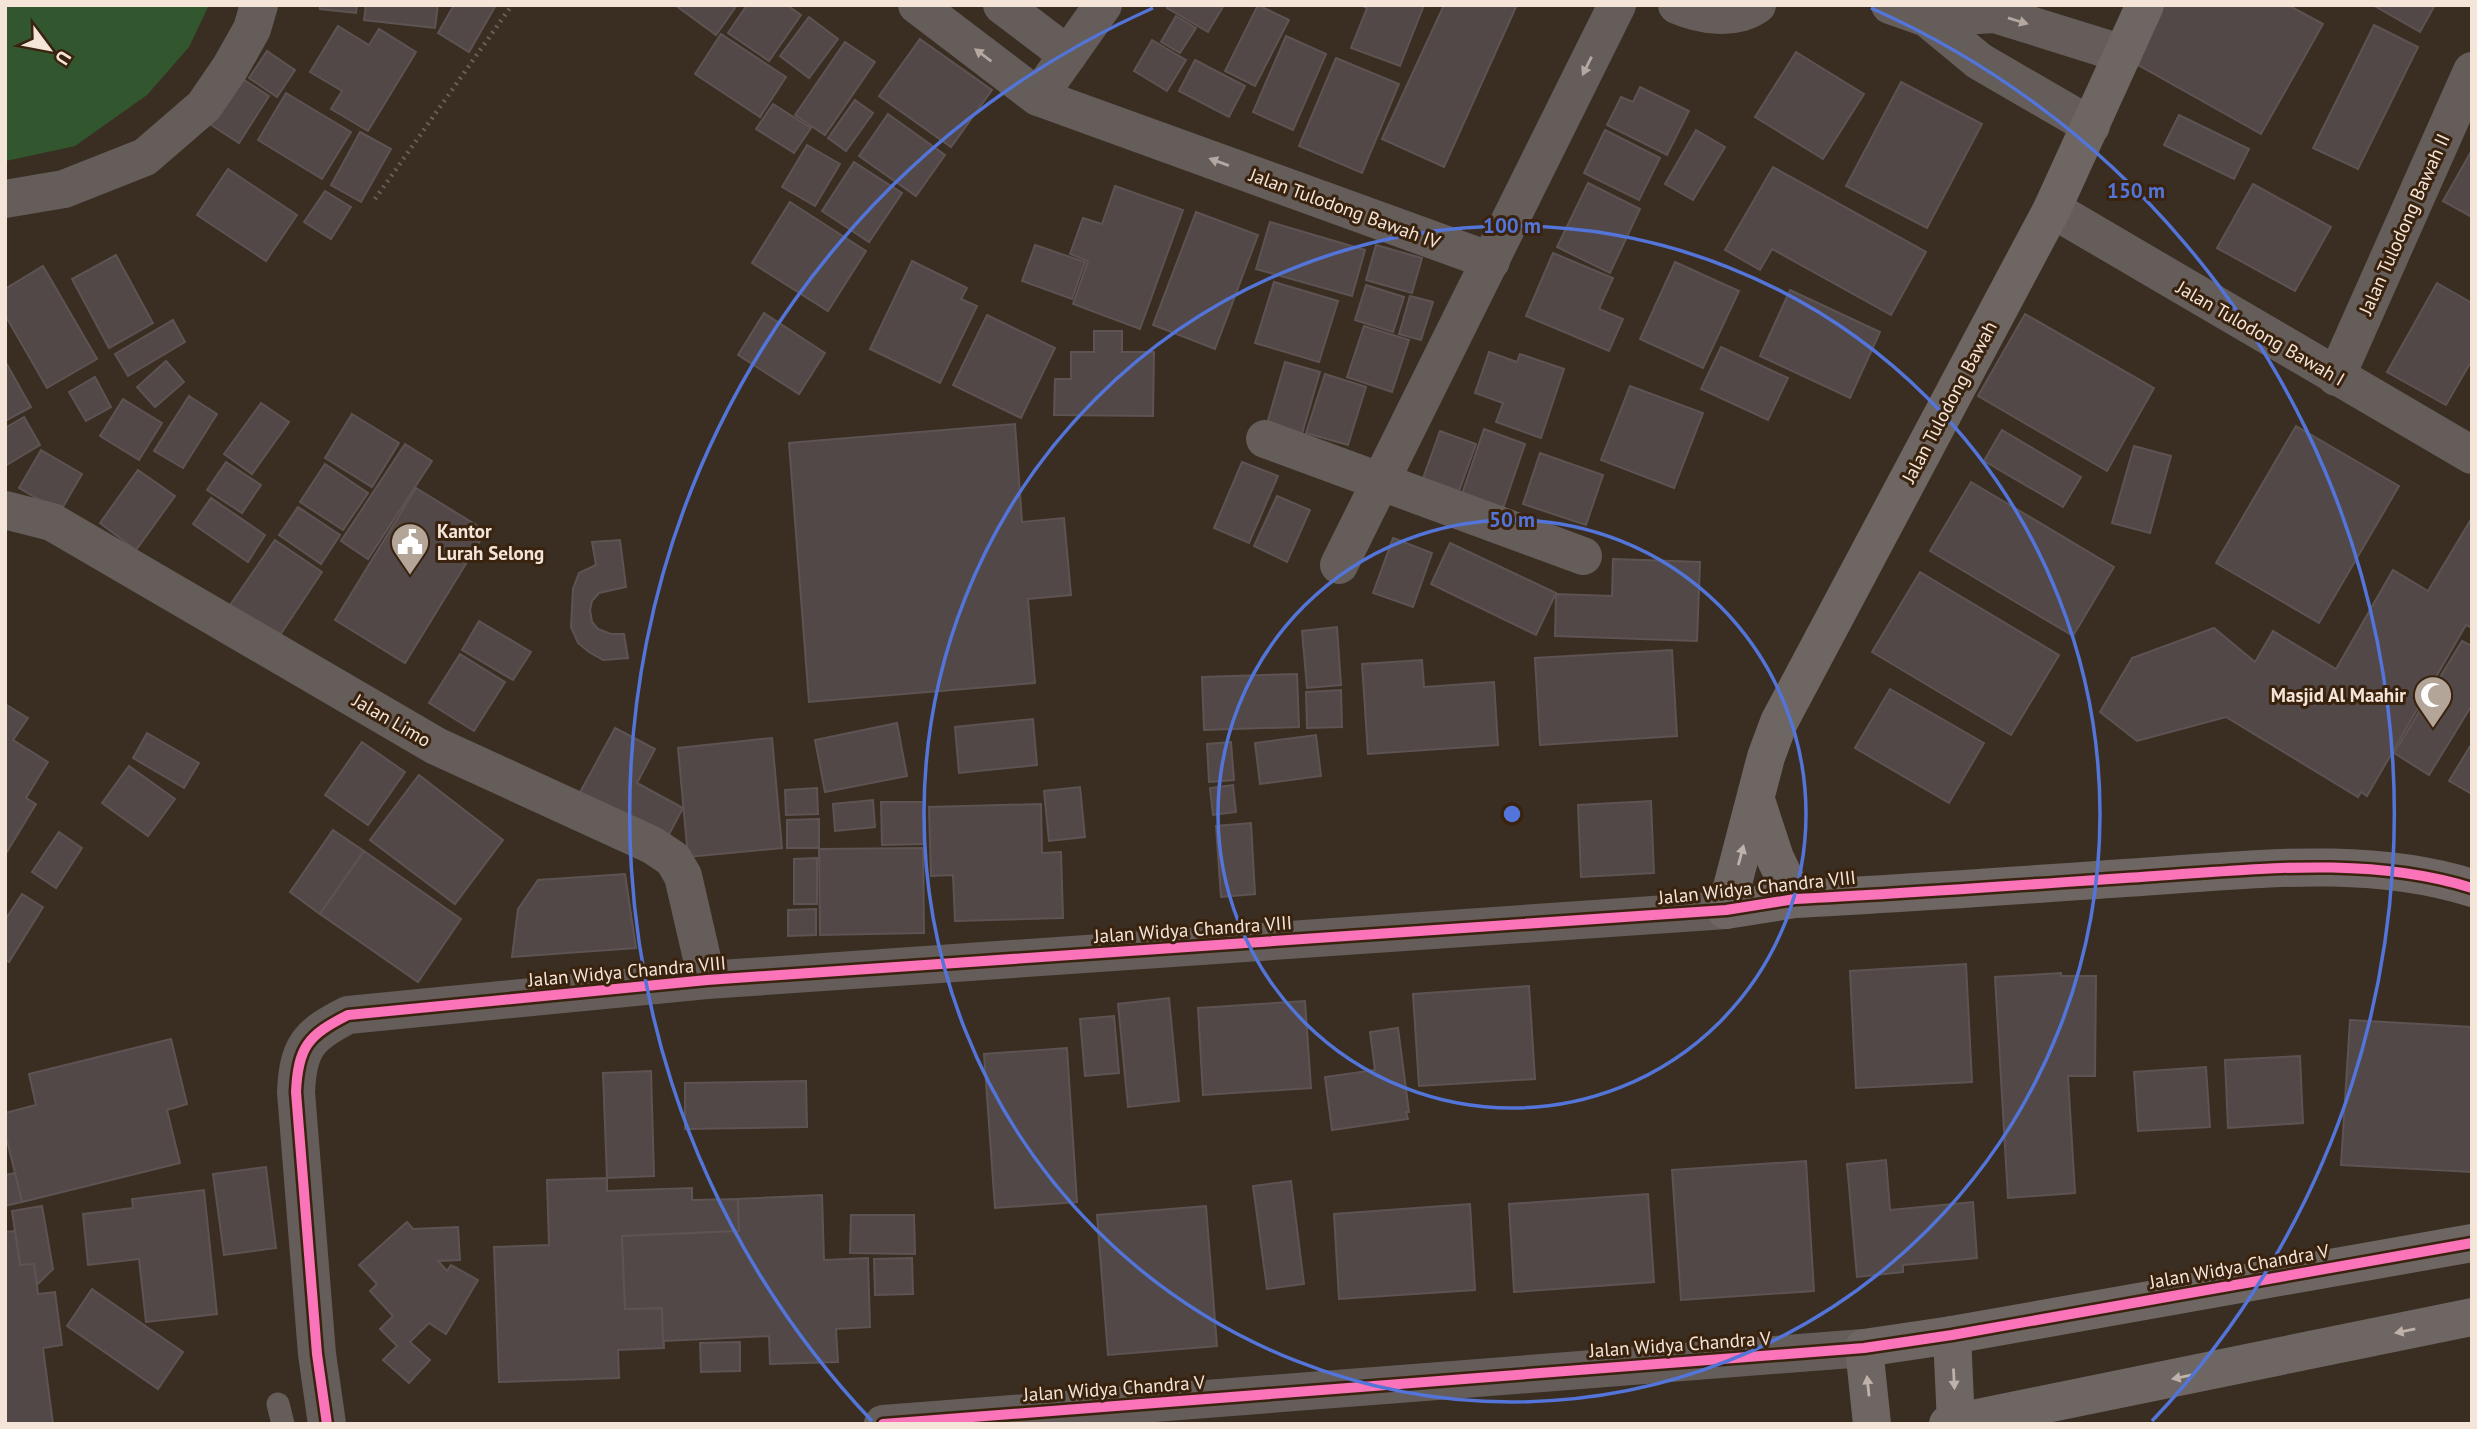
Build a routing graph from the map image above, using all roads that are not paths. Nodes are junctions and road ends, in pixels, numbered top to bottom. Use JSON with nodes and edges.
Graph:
{"nodes":[{"id":1,"x":258,"y":5,"type":"edge"},
{"id":2,"x":917,"y":5,"type":"edge"},
{"id":3,"x":1002,"y":5,"type":"edge"},
{"id":4,"x":1103,"y":5,"type":"edge"},
{"id":5,"x":1617,"y":5,"type":"edge"},
{"id":6,"x":1677,"y":5,"type":"edge"},
{"id":7,"x":1757,"y":5,"type":"edge"},
{"id":8,"x":1890,"y":5,"type":"edge"},
{"id":9,"x":2145,"y":5,"type":"edge"},
{"id":10,"x":1927,"y":18,"type":"junction"},
{"id":11,"x":2123,"y":54,"type":"junction"},
{"id":12,"x":1068,"y":55,"type":"junction"},
{"id":13,"x":2472,"y":71,"type":"edge"},
{"id":14,"x":1038,"y":97,"type":"junction"},
{"id":15,"x":2091,"y":126,"type":"junction"},
{"id":16,"x":5,"y":198,"type":"edge"},
{"id":17,"x":2052,"y":209,"type":"junction"},
{"id":18,"x":1491,"y":261,"type":"junction"},
{"id":19,"x":2336,"y":377,"type":"junction"},
{"id":20,"x":1265,"y":439,"type":"dead end"},
{"id":21,"x":2472,"y":455,"type":"edge"},
{"id":22,"x":1381,"y":481,"type":"junction"},
{"id":23,"x":5,"y":510,"type":"edge"},
{"id":24,"x":1583,"y":556,"type":"dead end"},
{"id":25,"x":1339,"y":565,"type":"dead end"},
{"id":26,"x":1756,"y":800,"type":"junction"},
{"id":27,"x":2472,"y":888,"type":"edge"},
{"id":28,"x":1795,"y":899,"type":"junction"},
{"id":29,"x":1726,"y":910,"type":"junction"},
{"id":30,"x":707,"y":980,"type":"junction"},
{"id":31,"x":2472,"y":1243,"type":"edge"},
{"id":32,"x":2472,"y":1317,"type":"edge"},
{"id":33,"x":1952,"y":1335,"type":"junction"},
{"id":34,"x":1864,"y":1348,"type":"junction"},
{"id":35,"x":1271,"y":1409,"type":"edge"},
{"id":36,"x":1953,"y":1423,"type":"edge"},
{"id":37,"x":327,"y":1424,"type":"edge"},
{"id":38,"x":883,"y":1424,"type":"edge"},
{"id":39,"x":1872,"y":1424,"type":"edge"}],
"edges":[{"from":1,"to":16,"type":"street"},
{"from":14,"to":2,"type":"street","name":"Jalan Tulodong Bawah IV","one_way":true},
{"from":3,"to":12,"type":"street"},
{"from":4,"to":12,"type":"street"},
{"from":5,"to":18,"type":"street","one_way":true},
{"from":6,"to":7,"type":"street"},
{"from":8,"to":10,"type":"street"},
{"from":9,"to":11,"type":"street","name":"Jalan Tulodong Bawah"},
{"from":10,"to":11,"type":"street","one_way":true},
{"from":10,"to":15,"type":"street"},
{"from":11,"to":15,"type":"street","name":"Jalan Tulodong Bawah"},
{"from":12,"to":14,"type":"street"},
{"from":13,"to":19,"type":"street","name":"Jalan Tulodong Bawah II"},
{"from":18,"to":14,"type":"street","name":"Jalan Tulodong Bawah IV","one_way":true},
{"from":15,"to":17,"type":"street","name":"Jalan Tulodong Bawah"},
{"from":17,"to":19,"type":"street","name":"Jalan Tulodong Bawah I"},
{"from":17,"to":26,"type":"street","name":"Jalan Tulodong Bawah"},
{"from":18,"to":22,"type":"street"},
{"from":19,"to":21,"type":"street","name":"Jalan Tulodong Bawah I"},
{"from":20,"to":22,"type":"street"},
{"from":22,"to":24,"type":"street"},
{"from":22,"to":25,"type":"street"},
{"from":23,"to":30,"type":"street","name":"Jalan Limo"},
{"from":26,"to":28,"type":"street"},
{"from":29,"to":26,"type":"street","name":"Jalan Tulodong Bawah","one_way":true},
{"from":27,"to":28,"type":"street","name":"Jalan Widya Chandra VIII"},
{"from":28,"to":29,"type":"street","name":"Jalan Widya Chandra VIII"},
{"from":29,"to":30,"type":"street","name":"Jalan Widya Chandra VIII"},
{"from":30,"to":37,"type":"street","name":"Jalan Widya Chandra VIII"},
{"from":31,"to":33,"type":"street","name":"Jalan Widya Chandra V"},
{"from":32,"to":36,"type":"street","one_way":true},
{"from":33,"to":34,"type":"street","name":"Jalan Widya Chandra V"},
{"from":33,"to":36,"type":"street","one_way":true},
{"from":34,"to":35,"type":"street","name":"Jalan Widya Chandra V"},
{"from":39,"to":34,"type":"street","one_way":true},
{"from":35,"to":38,"type":"street","name":"Jalan Widya Chandra V"}]}
